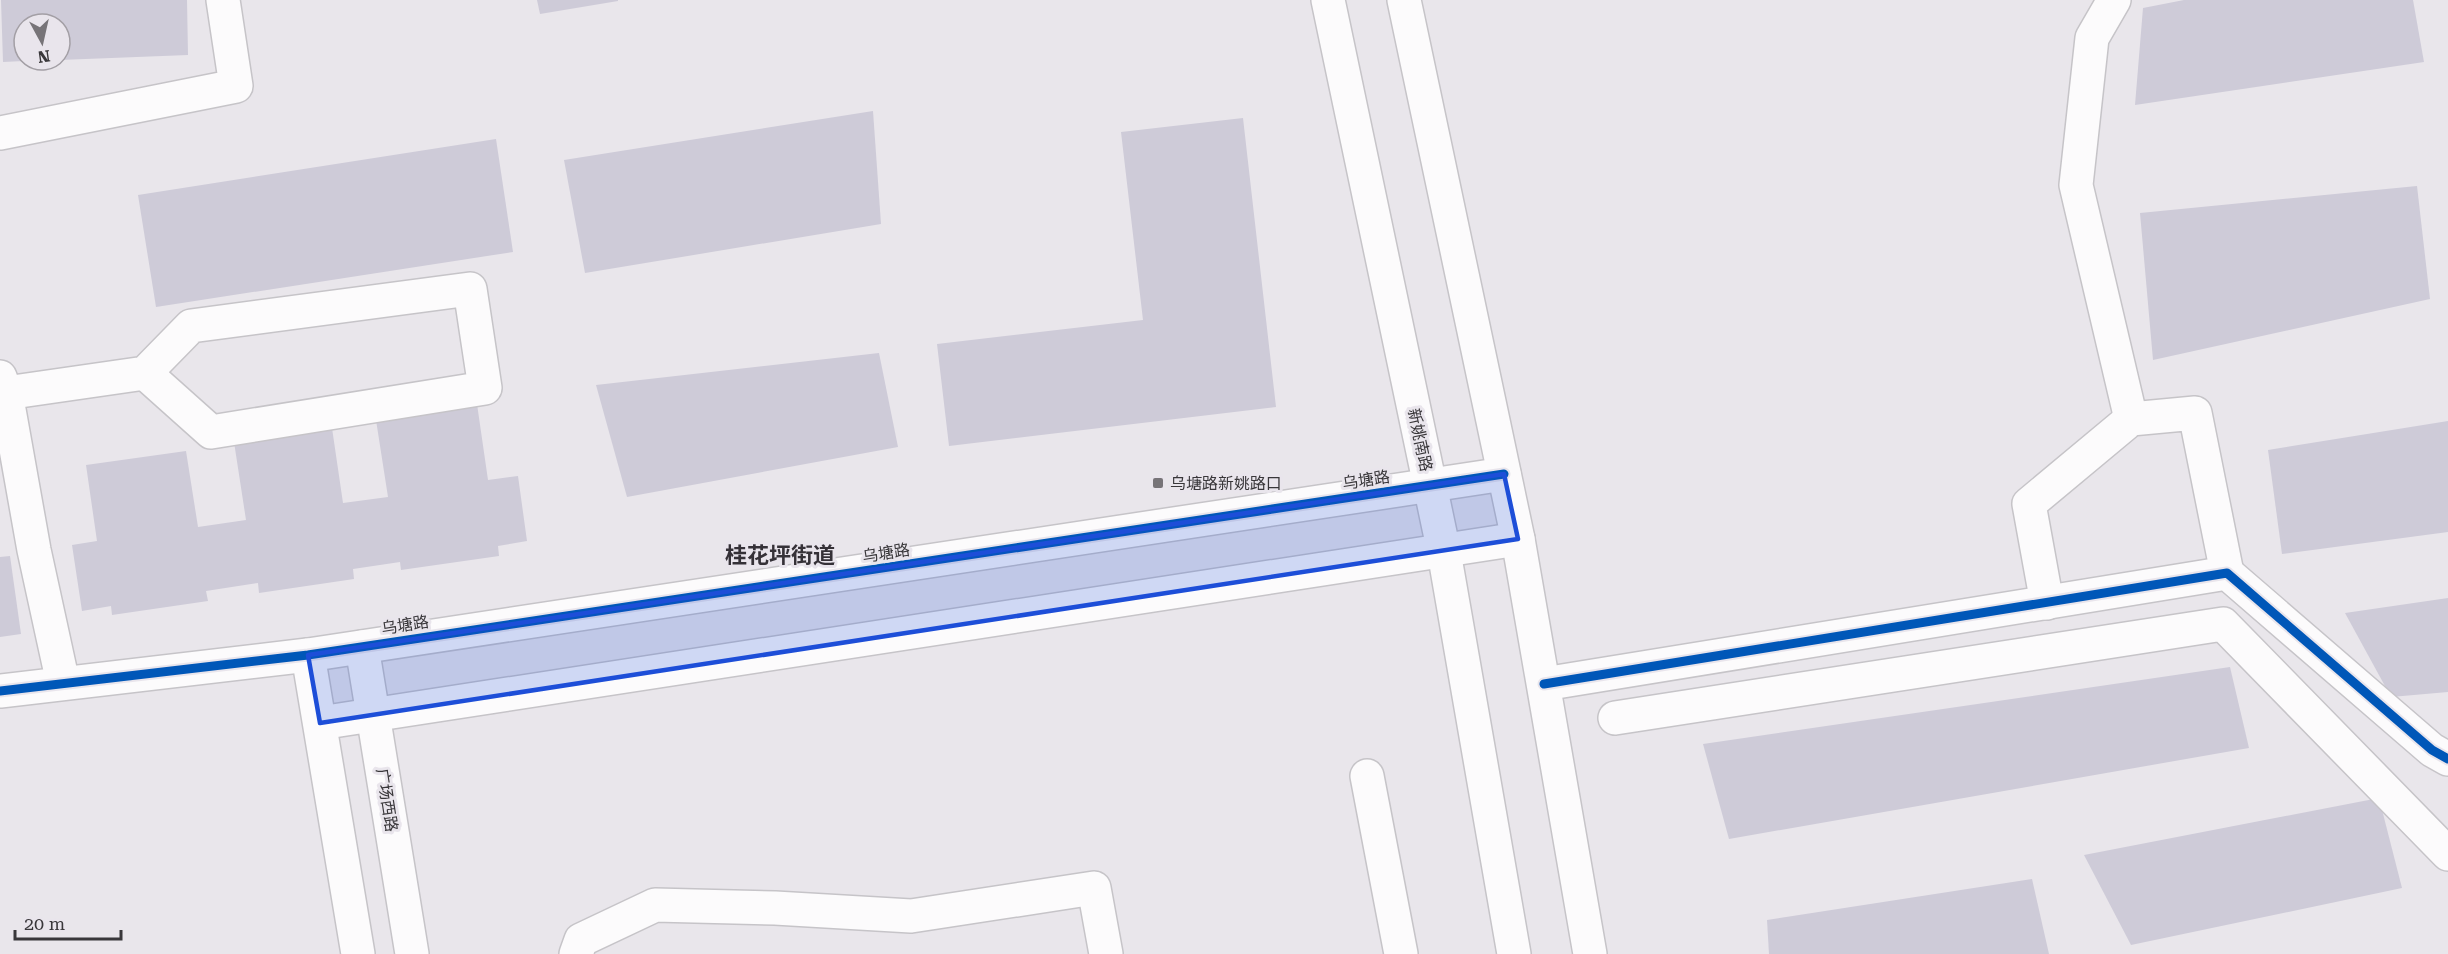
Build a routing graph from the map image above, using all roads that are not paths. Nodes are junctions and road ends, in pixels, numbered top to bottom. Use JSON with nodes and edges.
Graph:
{"nodes":[{"id":1,"x":223,"y":0,"type":"edge"},
{"id":2,"x":1328,"y":0,"type":"edge"},
{"id":3,"x":1404,"y":0,"type":"edge"},
{"id":4,"x":2114,"y":0,"type":"edge"},
{"id":5,"x":0,"y":133,"type":"edge"},
{"id":6,"x":145,"y":373,"type":"junction"},
{"id":7,"x":3,"y":385,"type":"edge"},
{"id":8,"x":2131,"y":418,"type":"junction"},
{"id":9,"x":1504,"y":474,"type":"junction"},
{"id":10,"x":1430,"y":486,"type":"junction"},
{"id":11,"x":1518,"y":539,"type":"junction"},
{"id":12,"x":1444,"y":552,"type":"junction"},
{"id":13,"x":2227,"y":573,"type":"junction"},
{"id":14,"x":2047,"y":603,"type":"junction"},
{"id":15,"x":362,"y":647,"type":"junction"},
{"id":16,"x":308,"y":655,"type":"junction"},
{"id":17,"x":63,"y":683,"type":"junction"},
{"id":18,"x":1544,"y":684,"type":"junction"},
{"id":19,"x":0,"y":691,"type":"edge"},
{"id":20,"x":374,"y":716,"type":"junction"},
{"id":21,"x":1615,"y":718,"type":"dead end"},
{"id":22,"x":320,"y":723,"type":"junction"},
{"id":23,"x":2448,"y":759,"type":"edge"},
{"id":24,"x":1367,"y":776,"type":"dead end"},
{"id":25,"x":2448,"y":854,"type":"edge"},
{"id":26,"x":358,"y":954,"type":"edge"},
{"id":27,"x":412,"y":954,"type":"edge"},
{"id":28,"x":576,"y":954,"type":"edge"},
{"id":29,"x":1106,"y":954,"type":"edge"},
{"id":30,"x":1401,"y":954,"type":"edge"},
{"id":31,"x":1514,"y":954,"type":"edge"},
{"id":32,"x":1590,"y":954,"type":"edge"}],
"edges":[{"from":1,"to":5,"type":"street"},
{"from":2,"to":10,"type":"street","name":"新姚南路"},
{"from":3,"to":9,"type":"street"},
{"from":4,"to":8,"type":"street"},
{"from":6,"to":6,"type":"street"},
{"from":6,"to":7,"type":"street"},
{"from":7,"to":17,"type":"street"},
{"from":8,"to":13,"type":"street"},
{"from":8,"to":14,"type":"street"},
{"from":9,"to":10,"type":"street","name":"乌塘路"},
{"from":9,"to":11,"type":"street"},
{"from":10,"to":12,"type":"street","name":"新姚南路"},
{"from":10,"to":15,"type":"street","name":"乌塘路"},
{"from":11,"to":12,"type":"street"},
{"from":11,"to":18,"type":"street"},
{"from":12,"to":20,"type":"street"},
{"from":12,"to":31,"type":"street","name":"新姚南路"},
{"from":13,"to":14,"type":"street"},
{"from":13,"to":23,"type":"street"},
{"from":14,"to":18,"type":"street"},
{"from":15,"to":16,"type":"street","name":"乌塘路"},
{"from":15,"to":20,"type":"street","name":"广场西路"},
{"from":16,"to":17,"type":"street","name":"乌塘路"},
{"from":16,"to":22,"type":"street"},
{"from":17,"to":19,"type":"street","name":"乌塘路"},
{"from":18,"to":32,"type":"street"},
{"from":20,"to":22,"type":"street"},
{"from":20,"to":27,"type":"street","name":"广场西路"},
{"from":21,"to":25,"type":"street"},
{"from":22,"to":26,"type":"street"},
{"from":24,"to":30,"type":"street"},
{"from":28,"to":29,"type":"street"}]}
